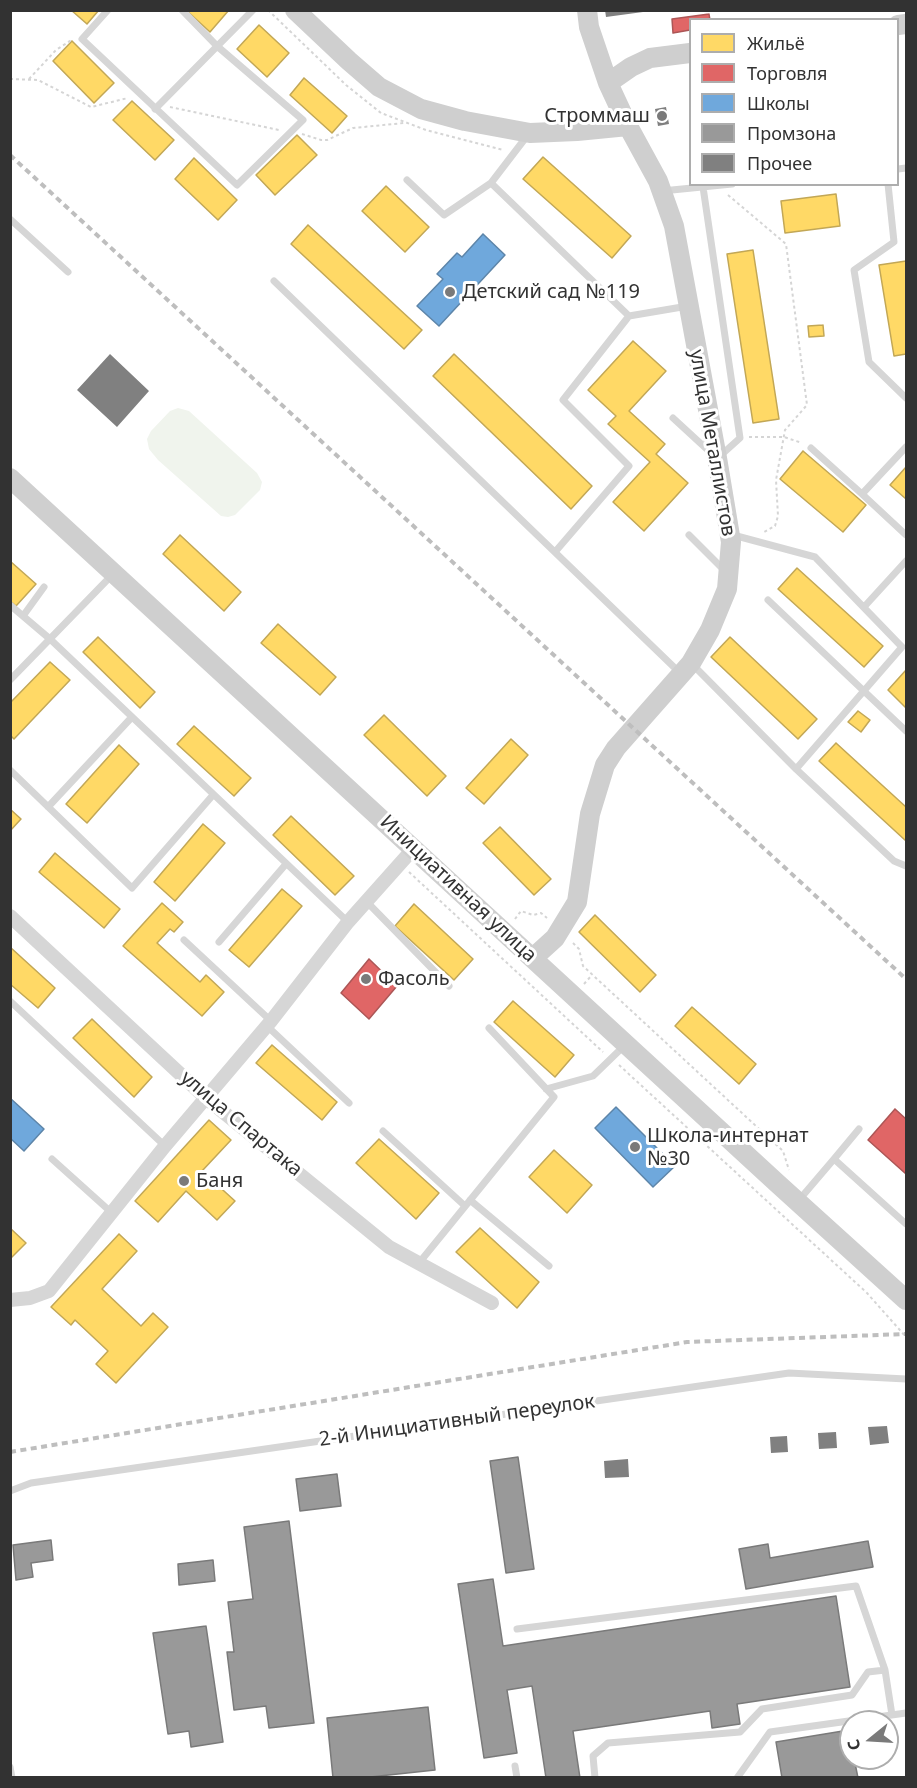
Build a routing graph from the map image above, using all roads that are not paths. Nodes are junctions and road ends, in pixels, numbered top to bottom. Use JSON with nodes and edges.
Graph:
{"nodes":[{"id":1,"x":108,"y":10,"type":"edge"},
{"id":2,"x":182,"y":10,"type":"edge"},
{"id":3,"x":253,"y":10,"type":"edge"},
{"id":4,"x":295,"y":10,"type":"edge"},
{"id":5,"x":587,"y":10,"type":"edge"},
{"id":6,"x":217,"y":46,"type":"junction"},
{"id":7,"x":689,"y":53,"type":"edge"},
{"id":8,"x":608,"y":83,"type":"junction"},
{"id":9,"x":155,"y":107,"type":"junction"},
{"id":10,"x":628,"y":126,"type":"junction"},
{"id":11,"x":530,"y":133,"type":"junction"},
{"id":12,"x":407,"y":180,"type":"dead end"},
{"id":13,"x":491,"y":183,"type":"junction"},
{"id":14,"x":718,"y":186,"type":"edge"},
{"id":15,"x":888,"y":186,"type":"edge"},
{"id":16,"x":703,"y":187,"type":"junction"},
{"id":17,"x":661,"y":191,"type":"junction"},
{"id":18,"x":10,"y":219,"type":"edge"},
{"id":19,"x":68,"y":272,"type":"dead end"},
{"id":20,"x":274,"y":281,"type":"dead end"},
{"id":21,"x":688,"y":306,"type":"junction"},
{"id":22,"x":629,"y":316,"type":"junction"},
{"id":23,"x":906,"y":398,"type":"edge"},
{"id":24,"x":673,"y":418,"type":"dead end"},
{"id":25,"x":906,"y":447,"type":"edge"},
{"id":26,"x":811,"y":448,"type":"road end"},
{"id":27,"x":717,"y":458,"type":"junction"},
{"id":28,"x":10,"y":478,"type":"edge"},
{"id":29,"x":862,"y":494,"type":"junction"},
{"id":30,"x":689,"y":535,"type":"dead end"},
{"id":31,"x":729,"y":535,"type":"junction"},
{"id":32,"x":906,"y":535,"type":"edge"},
{"id":33,"x":555,"y":552,"type":"junction"},
{"id":34,"x":906,"y":561,"type":"edge"},
{"id":35,"x":113,"y":574,"type":"junction"},
{"id":36,"x":728,"y":574,"type":"junction"},
{"id":37,"x":44,"y":587,"type":"dead end"},
{"id":38,"x":768,"y":600,"type":"dead end"},
{"id":39,"x":10,"y":605,"type":"edge"},
{"id":40,"x":864,"y":607,"type":"junction"},
{"id":41,"x":23,"y":616,"type":"junction"},
{"id":42,"x":50,"y":639,"type":"junction"},
{"id":43,"x":686,"y":668,"type":"junction"},
{"id":44,"x":10,"y":680,"type":"edge"},
{"id":45,"x":864,"y":690,"type":"junction"},
{"id":46,"x":132,"y":717,"type":"junction"},
{"id":47,"x":906,"y":731,"type":"edge"},
{"id":48,"x":795,"y":769,"type":"junction"},
{"id":49,"x":10,"y":770,"type":"edge"},
{"id":50,"x":213,"y":795,"type":"junction"},
{"id":51,"x":48,"y":807,"type":"junction"},
{"id":52,"x":414,"y":848,"type":"junction"},
{"id":53,"x":286,"y":864,"type":"junction"},
{"id":54,"x":906,"y":866,"type":"edge"},
{"id":55,"x":366,"y":901,"type":"junction"},
{"id":56,"x":10,"y":916,"type":"edge"},
{"id":57,"x":348,"y":922,"type":"junction"},
{"id":58,"x":184,"y":940,"type":"dead end"},
{"id":59,"x":219,"y":942,"type":"dead end"},
{"id":60,"x":533,"y":958,"type":"junction"},
{"id":61,"x":449,"y":986,"type":"dead end"},
{"id":62,"x":10,"y":1001,"type":"edge"},
{"id":63,"x":269,"y":1024,"type":"junction"},
{"id":64,"x":489,"y":1028,"type":"dead end"},
{"id":65,"x":626,"y":1044,"type":"junction"},
{"id":66,"x":546,"y":1089,"type":"junction"},
{"id":67,"x":206,"y":1098,"type":"junction"},
{"id":68,"x":349,"y":1103,"type":"dead end"},
{"id":69,"x":859,"y":1129,"type":"dead end"},
{"id":70,"x":384,"y":1131,"type":"dead end"},
{"id":71,"x":165,"y":1146,"type":"junction"},
{"id":72,"x":52,"y":1159,"type":"dead end"},
{"id":73,"x":834,"y":1159,"type":"junction"},
{"id":74,"x":798,"y":1202,"type":"junction"},
{"id":75,"x":467,"y":1203,"type":"junction"},
{"id":76,"x":112,"y":1213,"type":"junction"},
{"id":77,"x":906,"y":1224,"type":"edge"},
{"id":78,"x":418,"y":1263,"type":"junction"},
{"id":79,"x":549,"y":1266,"type":"dead end"},
{"id":80,"x":10,"y":1300,"type":"edge"},
{"id":81,"x":906,"y":1300,"type":"edge"},
{"id":82,"x":492,"y":1303,"type":"dead end"},
{"id":83,"x":906,"y":1379,"type":"edge"},
{"id":84,"x":10,"y":1491,"type":"edge"},
{"id":85,"x":517,"y":1629,"type":"dead end"},
{"id":86,"x":885,"y":1670,"type":"junction"},
{"id":87,"x":891,"y":1710,"type":"edge"},
{"id":88,"x":839,"y":1722,"type":"edge"},
{"id":89,"x":515,"y":1766,"type":"dead end"},
{"id":90,"x":10,"y":1767,"type":"edge"},
{"id":91,"x":12,"y":1778,"type":"edge"},
{"id":92,"x":517,"y":1778,"type":"edge"},
{"id":93,"x":596,"y":1778,"type":"edge"},
{"id":94,"x":737,"y":1778,"type":"edge"}],
"edges":[{"from":1,"to":9,"type":"lane"},
{"from":2,"to":6,"type":"lane"},
{"from":3,"to":6,"type":"lane"},
{"from":4,"to":11,"type":"main road"},
{"from":5,"to":8,"type":"main road","name":"улица Металлистов"},
{"from":6,"to":9,"type":"lane"},
{"from":6,"to":9,"type":"lane"},
{"from":7,"to":8,"type":"main road"},
{"from":8,"to":10,"type":"main road","name":"улица Металлистов"},
{"from":10,"to":11,"type":"main road"},
{"from":10,"to":17,"type":"main road","name":"улица Металлистов"},
{"from":11,"to":13,"type":"lane"},
{"from":12,"to":13,"type":"lane"},
{"from":13,"to":22,"type":"lane"},
{"from":14,"to":16,"type":"lane"},
{"from":15,"to":23,"type":"lane"},
{"from":16,"to":17,"type":"lane"},
{"from":16,"to":27,"type":"lane"},
{"from":17,"to":21,"type":"main road","name":"улица Металлистов"},
{"from":18,"to":19,"type":"lane"},
{"from":20,"to":33,"type":"lane"},
{"from":21,"to":22,"type":"lane"},
{"from":21,"to":27,"type":"main road","name":"улица Металлистов"},
{"from":22,"to":33,"type":"lane"},
{"from":24,"to":27,"type":"lane"},
{"from":25,"to":29,"type":"lane"},
{"from":26,"to":29,"type":"lane"},
{"from":27,"to":31,"type":"main road","name":"улица Металлистов"},
{"from":28,"to":35,"type":"main road","name":"Инициативная улица"},
{"from":29,"to":32,"type":"lane"},
{"from":30,"to":36,"type":"lane"},
{"from":31,"to":36,"type":"main road","name":"улица Металлистов"},
{"from":31,"to":40,"type":"lane"},
{"from":33,"to":43,"type":"lane"},
{"from":34,"to":40,"type":"lane"},
{"from":35,"to":42,"type":"lane"},
{"from":35,"to":52,"type":"main road","name":"Инициативная улица"},
{"from":36,"to":43,"type":"main road","name":"улица Металлистов"},
{"from":37,"to":41,"type":"lane"},
{"from":38,"to":45,"type":"lane"},
{"from":39,"to":41,"type":"lane"},
{"from":40,"to":45,"type":"lane"},
{"from":41,"to":42,"type":"lane"},
{"from":42,"to":44,"type":"lane"},
{"from":42,"to":46,"type":"lane"},
{"from":43,"to":48,"type":"lane"},
{"from":43,"to":60,"type":"main road","name":"улица Металлистов"},
{"from":45,"to":47,"type":"lane"},
{"from":45,"to":48,"type":"lane"},
{"from":46,"to":50,"type":"lane"},
{"from":46,"to":51,"type":"lane"},
{"from":48,"to":54,"type":"lane"},
{"from":49,"to":51,"type":"lane"},
{"from":50,"to":51,"type":"lane"},
{"from":50,"to":53,"type":"lane"},
{"from":52,"to":55,"type":"street"},
{"from":52,"to":60,"type":"main road","name":"Инициативная улица"},
{"from":53,"to":57,"type":"lane"},
{"from":53,"to":59,"type":"lane"},
{"from":55,"to":57,"type":"street"},
{"from":55,"to":61,"type":"lane"},
{"from":56,"to":67,"type":"street","name":"улица Спартака"},
{"from":57,"to":63,"type":"street"},
{"from":58,"to":63,"type":"lane"},
{"from":60,"to":65,"type":"main road","name":"Инициативная улица"},
{"from":62,"to":71,"type":"lane"},
{"from":63,"to":67,"type":"street"},
{"from":63,"to":68,"type":"lane"},
{"from":64,"to":66,"type":"lane"},
{"from":65,"to":66,"type":"lane"},
{"from":65,"to":74,"type":"main road","name":"Инициативная улица"},
{"from":66,"to":75,"type":"lane"},
{"from":67,"to":71,"type":"street"},
{"from":67,"to":78,"type":"street","name":"улица Спартака"},
{"from":69,"to":73,"type":"lane"},
{"from":70,"to":75,"type":"lane"},
{"from":71,"to":76,"type":"street"},
{"from":72,"to":76,"type":"lane"},
{"from":73,"to":74,"type":"lane"},
{"from":73,"to":77,"type":"lane"},
{"from":74,"to":81,"type":"main road","name":"Инициативная улица"},
{"from":75,"to":78,"type":"lane"},
{"from":75,"to":79,"type":"lane"},
{"from":76,"to":80,"type":"street"},
{"from":78,"to":82,"type":"street","name":"улица Спартака"},
{"from":83,"to":84,"type":"lane","name":"2-й Инициативный переулок"},
{"from":85,"to":86,"type":"lane"},
{"from":86,"to":87,"type":"lane"},
{"from":86,"to":93,"type":"lane"},
{"from":88,"to":94,"type":"lane"},
{"from":89,"to":92,"type":"lane"},
{"from":90,"to":91,"type":"lane"}]}
